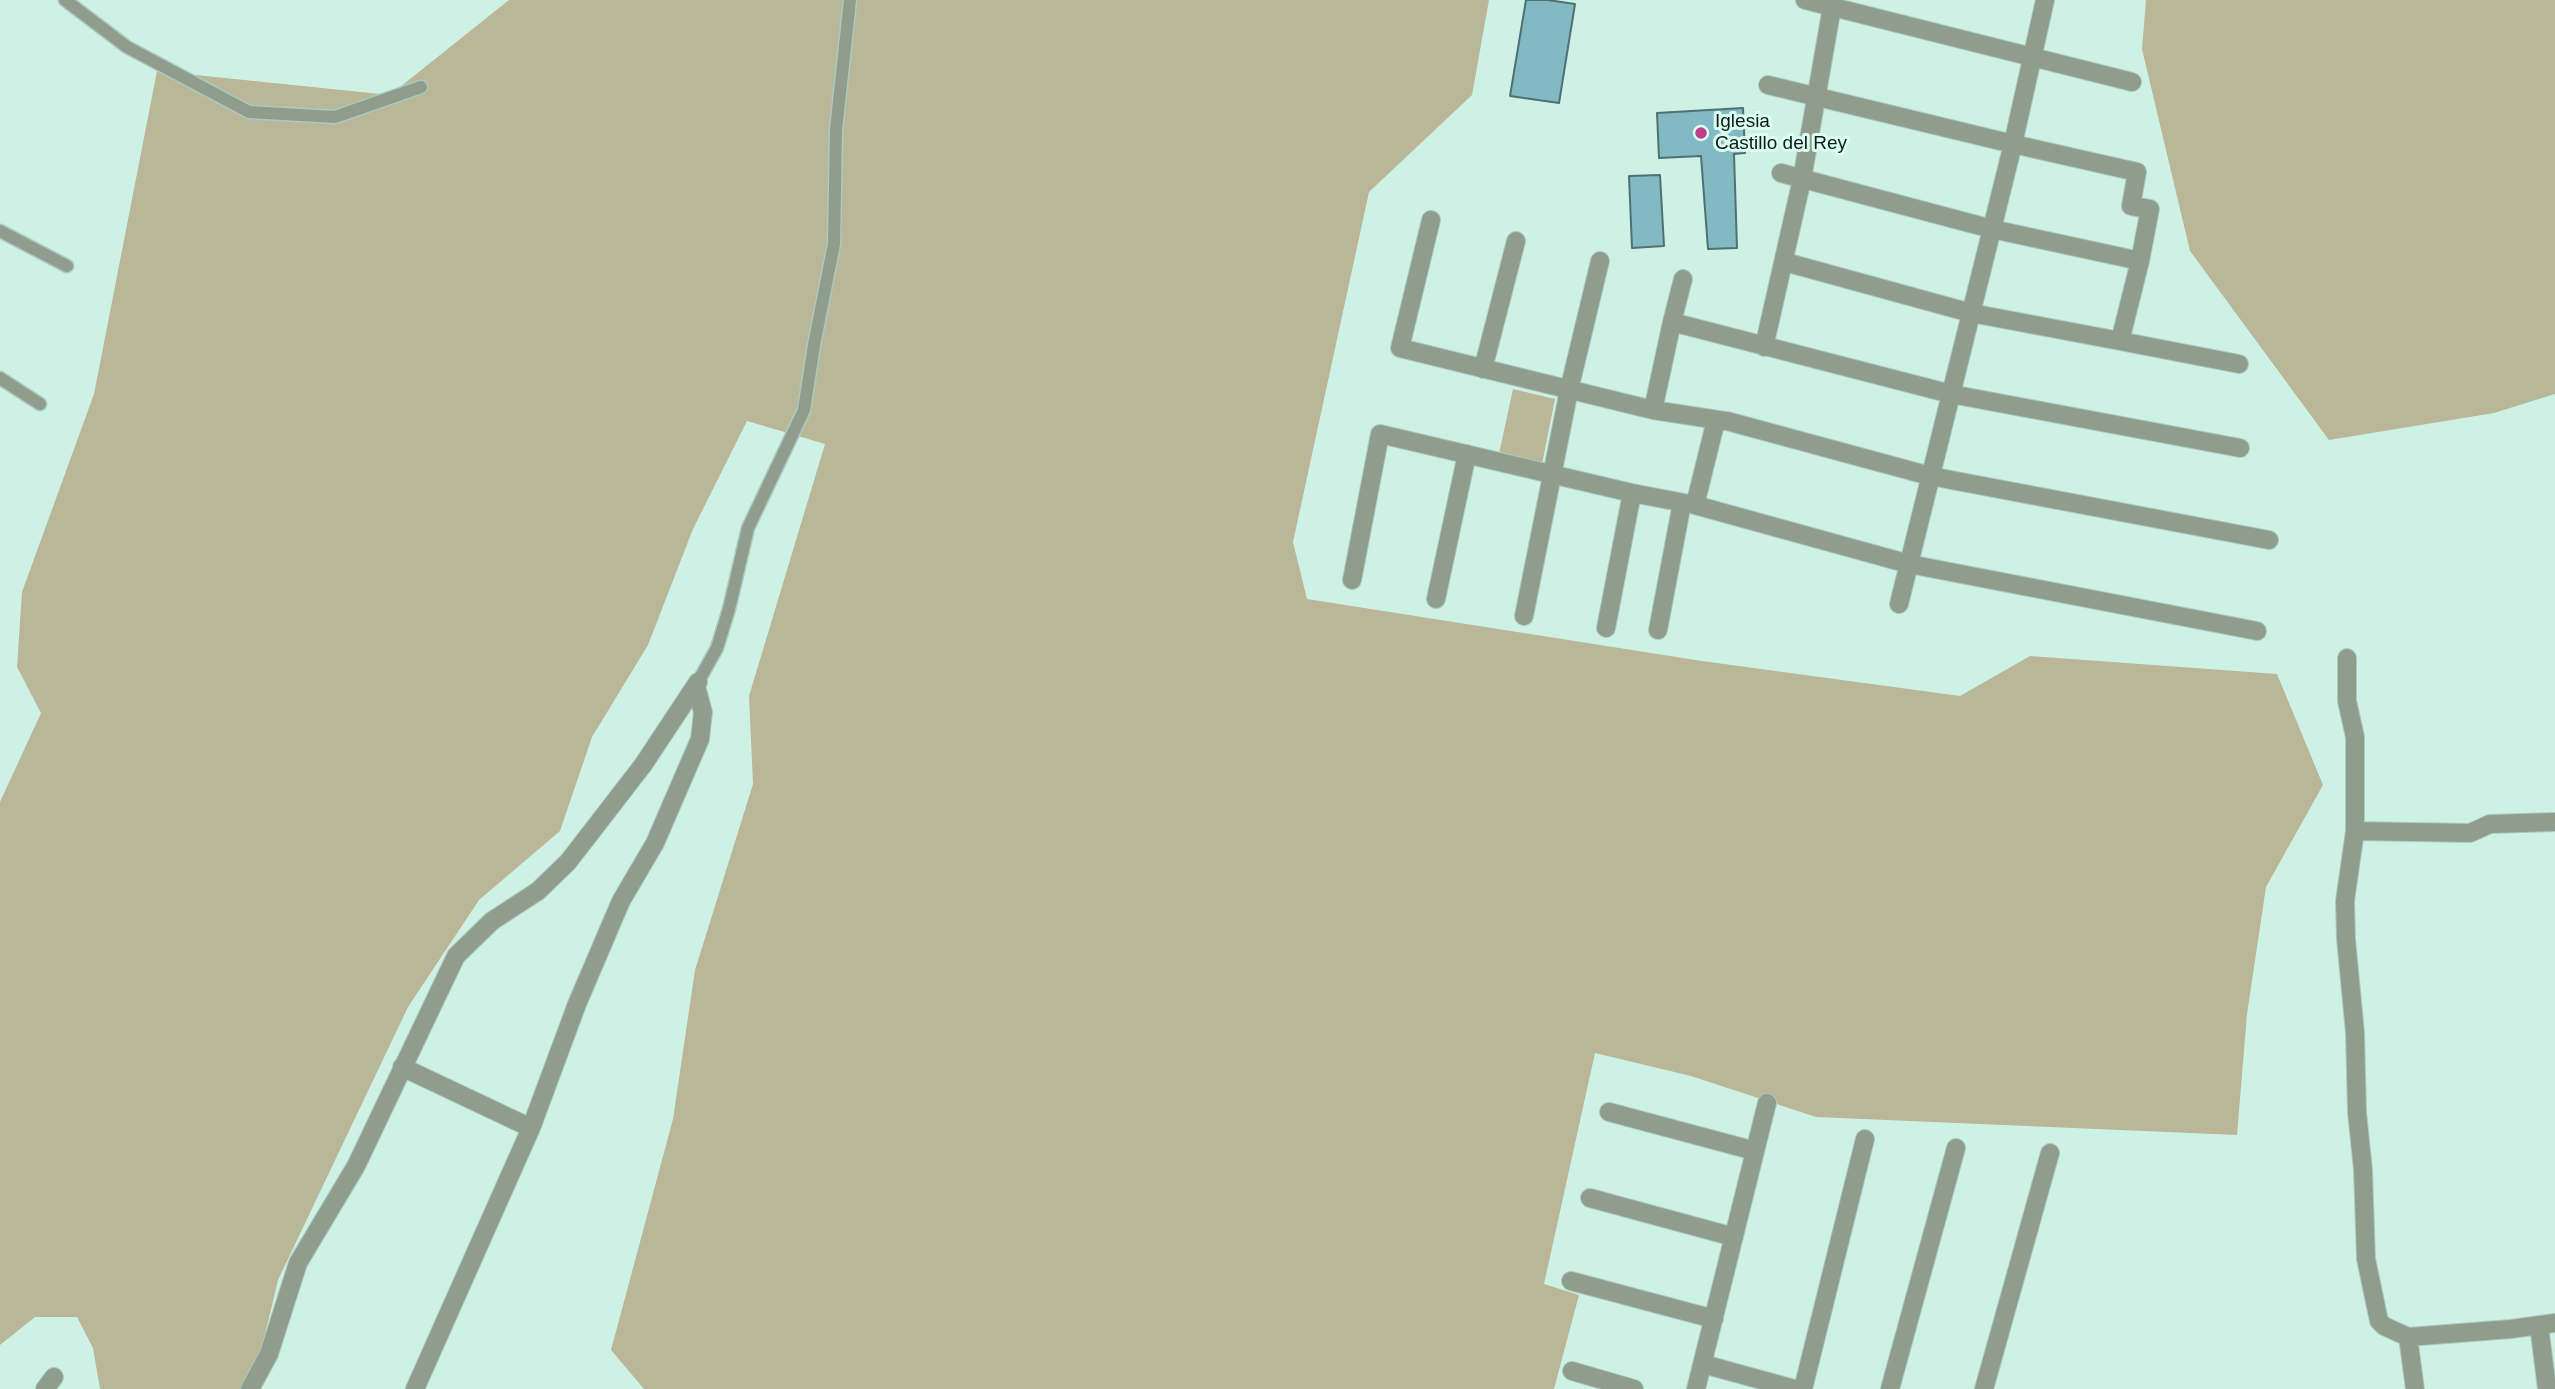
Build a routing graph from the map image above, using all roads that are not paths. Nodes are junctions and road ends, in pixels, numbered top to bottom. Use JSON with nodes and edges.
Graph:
{"nodes":[{"id":1,"x":65,"y":0,"type":"edge"},
{"id":2,"x":850,"y":0,"type":"edge"},
{"id":3,"x":1805,"y":0,"type":"edge"},
{"id":4,"x":2045,"y":0,"type":"edge"},
{"id":5,"x":1832,"y":7,"type":"junction"},
{"id":6,"x":2034,"y":57,"type":"junction"},
{"id":7,"x":2132,"y":82,"type":"dead end"},
{"id":8,"x":1768,"y":85,"type":"dead end"},
{"id":9,"x":421,"y":87,"type":"dead end"},
{"id":10,"x":1818,"y":96,"type":"junction"},
{"id":11,"x":2014,"y":144,"type":"junction"},
{"id":12,"x":1781,"y":173,"type":"dead end"},
{"id":13,"x":1802,"y":179,"type":"junction"},
{"id":14,"x":1430,"y":220,"type":"dead end"},
{"id":15,"x":1993,"y":229,"type":"junction"},
{"id":16,"x":0,"y":231,"type":"edge"},
{"id":17,"x":1516,"y":241,"type":"dead end"},
{"id":18,"x":1600,"y":261,"type":"dead end"},
{"id":19,"x":2140,"y":261,"type":"junction"},
{"id":20,"x":1785,"y":262,"type":"junction"},
{"id":21,"x":67,"y":266,"type":"dead end"},
{"id":22,"x":1683,"y":279,"type":"dead end"},
{"id":23,"x":1972,"y":313,"type":"junction"},
{"id":24,"x":1672,"y":322,"type":"junction"},
{"id":25,"x":2120,"y":341,"type":"junction"},
{"id":26,"x":1764,"y":346,"type":"junction"},
{"id":27,"x":2239,"y":364,"type":"dead end"},
{"id":28,"x":1483,"y":369,"type":"junction"},
{"id":29,"x":0,"y":378,"type":"edge"},
{"id":30,"x":1569,"y":390,"type":"junction"},
{"id":31,"x":1951,"y":394,"type":"junction"},
{"id":32,"x":40,"y":404,"type":"dead end"},
{"id":33,"x":1653,"y":410,"type":"junction"},
{"id":34,"x":1722,"y":420,"type":"junction"},
{"id":35,"x":2240,"y":448,"type":"dead end"},
{"id":36,"x":1467,"y":454,"type":"junction"},
{"id":37,"x":1553,"y":475,"type":"junction"},
{"id":38,"x":1930,"y":476,"type":"junction"},
{"id":39,"x":1632,"y":493,"type":"junction"},
{"id":40,"x":1689,"y":504,"type":"junction"},
{"id":41,"x":2269,"y":540,"type":"dead end"},
{"id":42,"x":1909,"y":564,"type":"junction"},
{"id":43,"x":1352,"y":580,"type":"dead end"},
{"id":44,"x":1436,"y":599,"type":"dead end"},
{"id":45,"x":1899,"y":604,"type":"dead end"},
{"id":46,"x":1524,"y":616,"type":"dead end"},
{"id":47,"x":1606,"y":628,"type":"dead end"},
{"id":48,"x":1658,"y":630,"type":"dead end"},
{"id":49,"x":2257,"y":631,"type":"dead end"},
{"id":50,"x":2347,"y":658,"type":"dead end"},
{"id":51,"x":697,"y":684,"type":"junction"},
{"id":52,"x":2555,"y":822,"type":"edge"},
{"id":53,"x":2355,"y":831,"type":"junction"},
{"id":54,"x":402,"y":1067,"type":"junction"},
{"id":55,"x":1767,"y":1102,"type":"dead end"},
{"id":56,"x":1609,"y":1112,"type":"dead end"},
{"id":57,"x":531,"y":1128,"type":"junction"},
{"id":58,"x":1865,"y":1139,"type":"dead end"},
{"id":59,"x":1956,"y":1147,"type":"dead end"},
{"id":60,"x":1755,"y":1151,"type":"junction"},
{"id":61,"x":2050,"y":1153,"type":"dead end"},
{"id":62,"x":1590,"y":1198,"type":"dead end"},
{"id":63,"x":1734,"y":1237,"type":"junction"},
{"id":64,"x":1571,"y":1281,"type":"dead end"},
{"id":65,"x":1714,"y":1320,"type":"junction"},
{"id":66,"x":2547,"y":1324,"type":"edge"},
{"id":67,"x":2408,"y":1337,"type":"junction"},
{"id":68,"x":1703,"y":1363,"type":"junction"},
{"id":69,"x":1572,"y":1371,"type":"dead end"},
{"id":70,"x":250,"y":1389,"type":"edge"},
{"id":71,"x":415,"y":1389,"type":"edge"},
{"id":72,"x":1634,"y":1389,"type":"edge"},
{"id":73,"x":1696,"y":1389,"type":"edge"},
{"id":74,"x":1794,"y":1389,"type":"edge"},
{"id":75,"x":1802,"y":1389,"type":"edge"},
{"id":76,"x":1890,"y":1389,"type":"edge"},
{"id":77,"x":1984,"y":1389,"type":"edge"},
{"id":78,"x":2415,"y":1389,"type":"edge"},
{"id":79,"x":2547,"y":1389,"type":"edge"}],
"edges":[{"from":1,"to":9,"type":"lane"},
{"from":2,"to":51,"type":"lane"},
{"from":3,"to":5,"type":"street"},
{"from":4,"to":6,"type":"street"},
{"from":5,"to":6,"type":"street"},
{"from":5,"to":10,"type":"street"},
{"from":6,"to":7,"type":"street"},
{"from":6,"to":11,"type":"street"},
{"from":8,"to":10,"type":"street"},
{"from":10,"to":11,"type":"street"},
{"from":10,"to":13,"type":"street"},
{"from":11,"to":15,"type":"street"},
{"from":11,"to":19,"type":"street"},
{"from":12,"to":13,"type":"street"},
{"from":13,"to":15,"type":"street"},
{"from":13,"to":20,"type":"street"},
{"from":14,"to":28,"type":"street"},
{"from":15,"to":19,"type":"street"},
{"from":15,"to":23,"type":"street"},
{"from":16,"to":21,"type":"lane"},
{"from":17,"to":28,"type":"street"},
{"from":18,"to":30,"type":"street"},
{"from":19,"to":25,"type":"street"},
{"from":20,"to":23,"type":"street"},
{"from":20,"to":26,"type":"street"},
{"from":22,"to":24,"type":"street"},
{"from":23,"to":25,"type":"street"},
{"from":23,"to":31,"type":"street"},
{"from":24,"to":26,"type":"street"},
{"from":24,"to":33,"type":"street"},
{"from":25,"to":27,"type":"street"},
{"from":26,"to":31,"type":"street"},
{"from":28,"to":30,"type":"street"},
{"from":29,"to":32,"type":"lane"},
{"from":30,"to":33,"type":"street"},
{"from":30,"to":37,"type":"street"},
{"from":31,"to":35,"type":"street"},
{"from":31,"to":38,"type":"street"},
{"from":33,"to":34,"type":"street"},
{"from":34,"to":38,"type":"street"},
{"from":34,"to":40,"type":"street"},
{"from":36,"to":37,"type":"street"},
{"from":36,"to":43,"type":"street"},
{"from":36,"to":44,"type":"street"},
{"from":37,"to":39,"type":"street"},
{"from":37,"to":46,"type":"street"},
{"from":38,"to":41,"type":"street"},
{"from":38,"to":42,"type":"street"},
{"from":39,"to":40,"type":"street"},
{"from":39,"to":47,"type":"street"},
{"from":40,"to":42,"type":"street"},
{"from":40,"to":48,"type":"street"},
{"from":42,"to":45,"type":"street"},
{"from":42,"to":49,"type":"street"},
{"from":50,"to":53,"type":"street"},
{"from":51,"to":54,"type":"street"},
{"from":51,"to":57,"type":"street"},
{"from":52,"to":53,"type":"street"},
{"from":53,"to":67,"type":"street"},
{"from":54,"to":57,"type":"street"},
{"from":54,"to":70,"type":"street"},
{"from":55,"to":60,"type":"street"},
{"from":56,"to":60,"type":"street"},
{"from":57,"to":71,"type":"street"},
{"from":58,"to":75,"type":"street"},
{"from":59,"to":76,"type":"street"},
{"from":60,"to":63,"type":"street"},
{"from":61,"to":77,"type":"street"},
{"from":62,"to":63,"type":"street"},
{"from":63,"to":65,"type":"street"},
{"from":64,"to":65,"type":"street"},
{"from":65,"to":68,"type":"street"},
{"from":66,"to":67,"type":"street"},
{"from":66,"to":79,"type":"street"},
{"from":67,"to":78,"type":"street"},
{"from":68,"to":73,"type":"street"},
{"from":68,"to":74,"type":"street"},
{"from":69,"to":72,"type":"street"}]}
